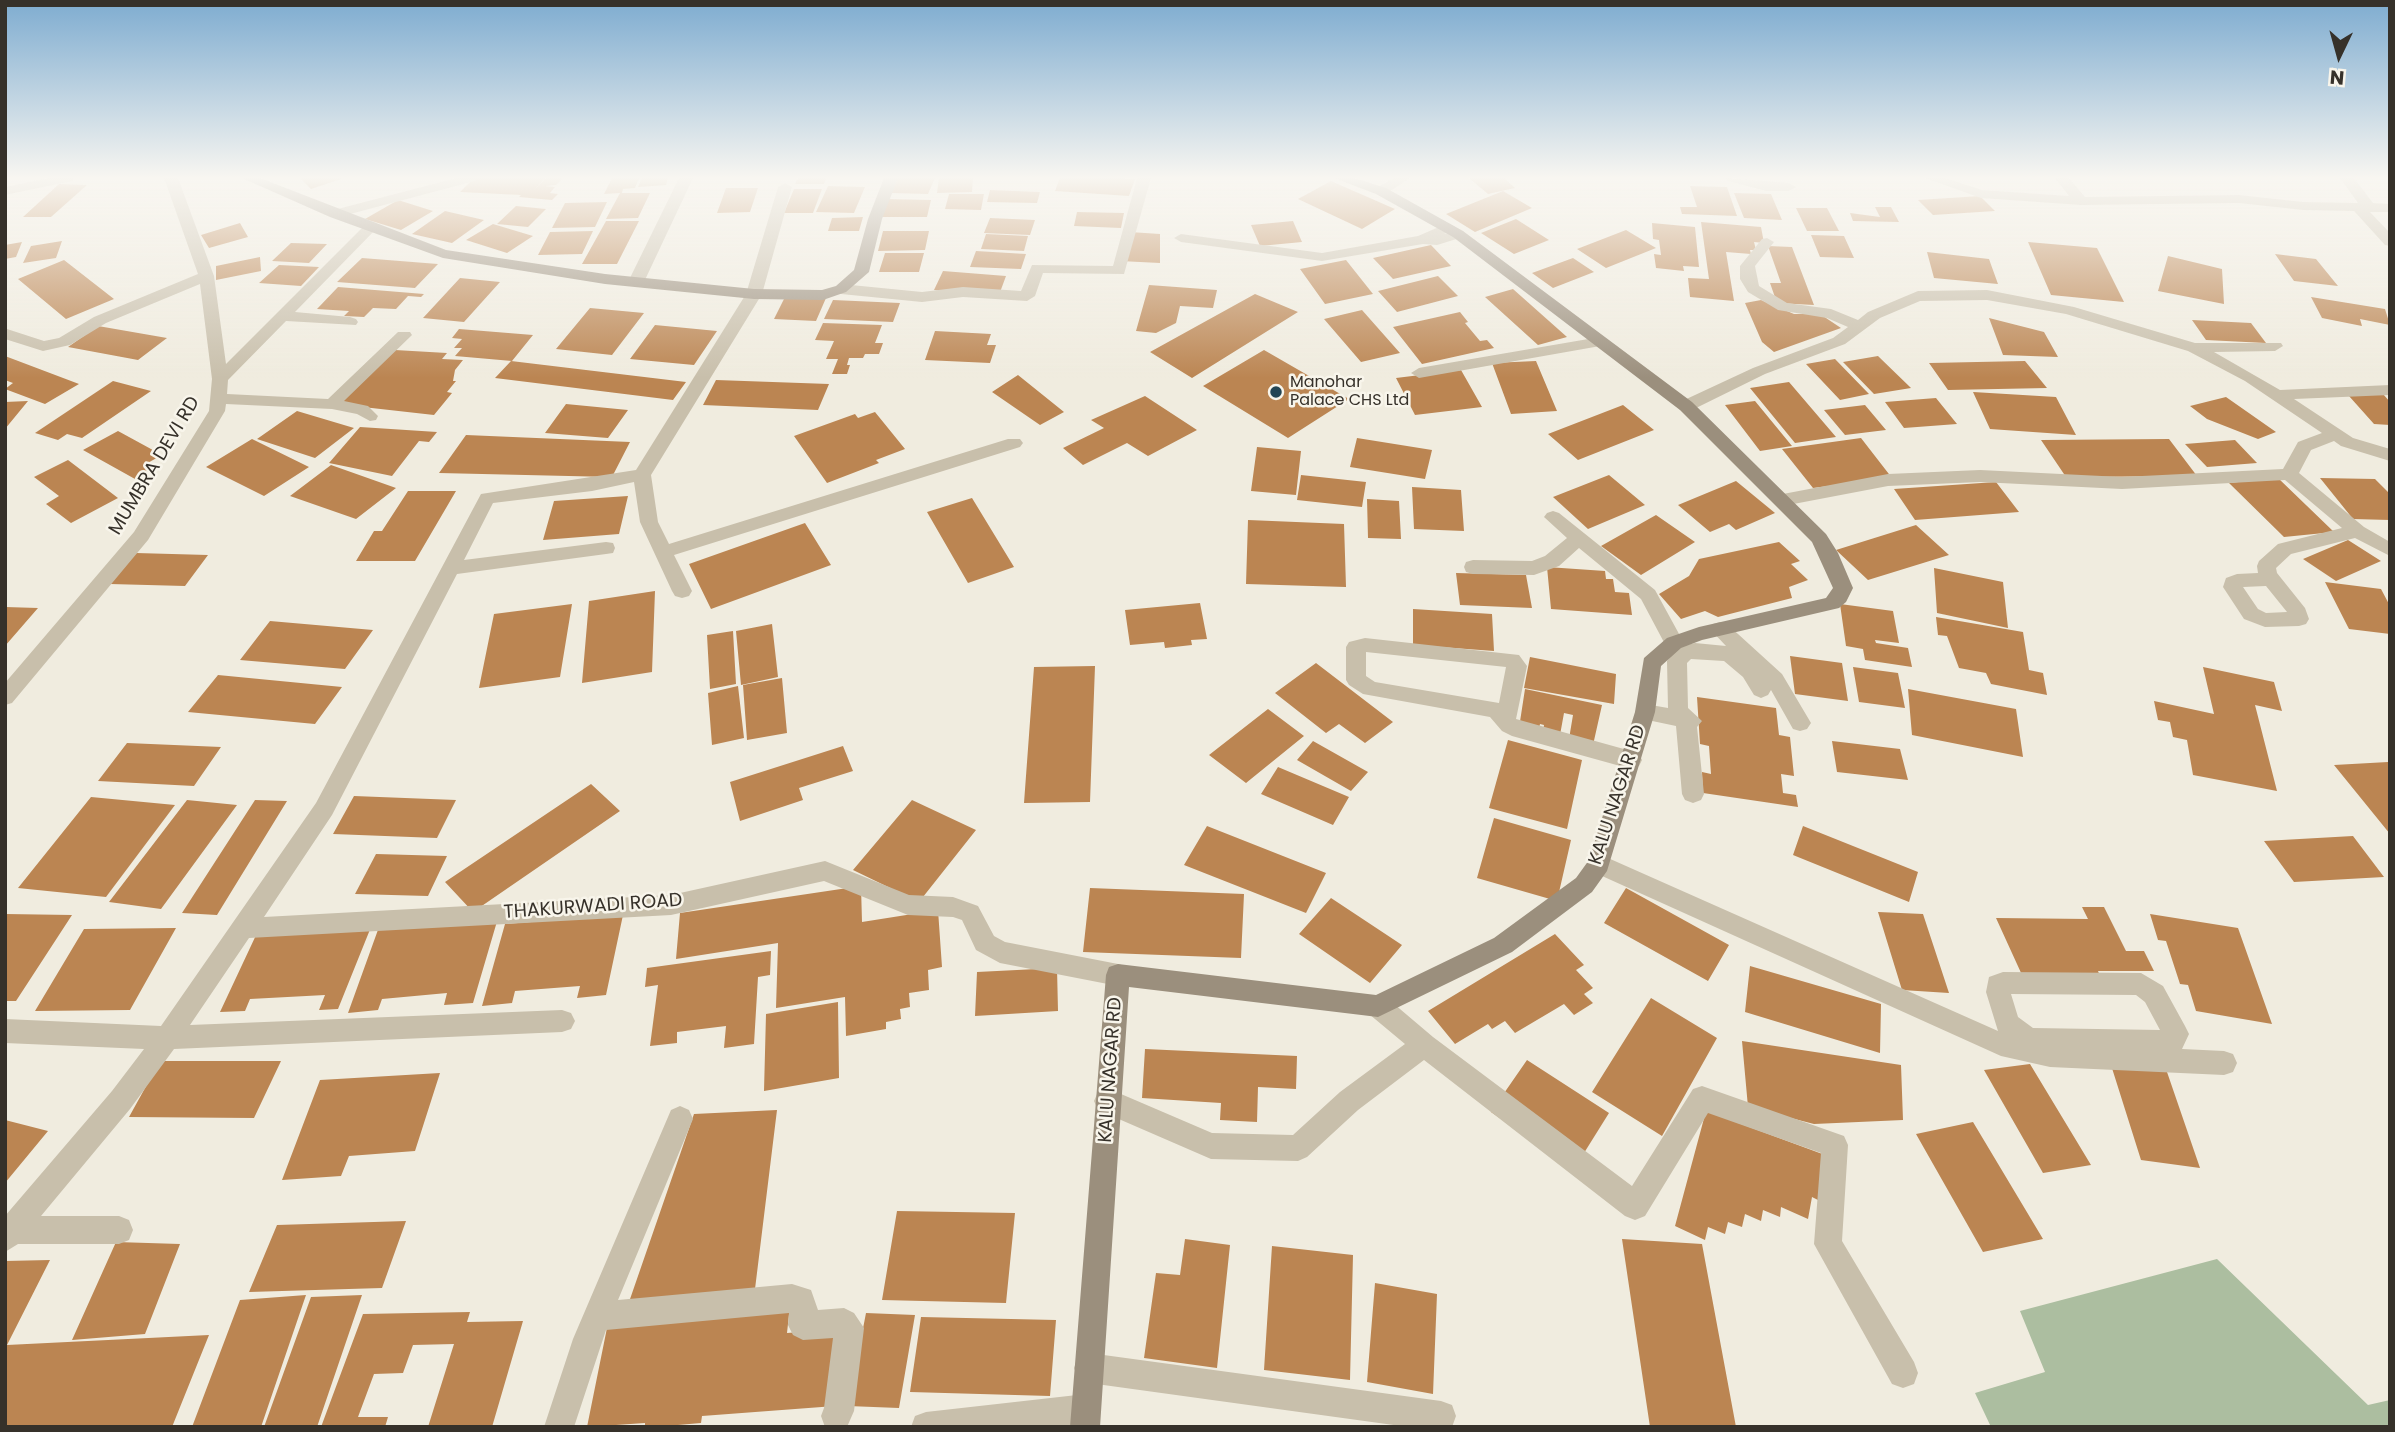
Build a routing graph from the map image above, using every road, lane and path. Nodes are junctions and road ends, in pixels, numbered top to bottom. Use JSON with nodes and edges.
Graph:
{"nodes":[{"id":1,"x":195,"y":245,"type":"edge"},
{"id":2,"x":353,"y":245,"type":"edge"},
{"id":3,"x":419,"y":245,"type":"edge"},
{"id":4,"x":654,"y":245,"type":"edge"},
{"id":5,"x":768,"y":245,"type":"edge"},
{"id":6,"x":868,"y":245,"type":"edge"},
{"id":7,"x":1126,"y":245,"type":"edge"},
{"id":8,"x":1232,"y":245,"type":"edge"},
{"id":9,"x":1394,"y":245,"type":"edge"},
{"id":10,"x":1472,"y":245,"type":"edge"},
{"id":11,"x":1765,"y":245,"type":"edge"},
{"id":12,"x":206,"y":276,"type":"junction"},
{"id":13,"x":636,"y":282,"type":"junction"},
{"id":14,"x":841,"y":289,"type":"junction"},
{"id":15,"x":754,"y":294,"type":"junction"},
{"id":16,"x":283,"y":316,"type":"junction"},
{"id":17,"x":350,"y":322,"type":"dead end"},
{"id":18,"x":1859,"y":326,"type":"junction"},
{"id":19,"x":7,"y":334,"type":"edge"},
{"id":20,"x":404,"y":335,"type":"dead end"},
{"id":21,"x":1600,"y":342,"type":"junction"},
{"id":22,"x":2276,"y":346,"type":"dead end"},
{"id":23,"x":2194,"y":348,"type":"junction"},
{"id":24,"x":1419,"y":373,"type":"dead end"},
{"id":25,"x":220,"y":379,"type":"junction"},
{"id":26,"x":2390,"y":390,"type":"edge"},
{"id":27,"x":2276,"y":395,"type":"junction"},
{"id":28,"x":219,"y":399,"type":"junction"},
{"id":29,"x":332,"y":404,"type":"junction"},
{"id":30,"x":1686,"y":406,"type":"junction"},
{"id":31,"x":370,"y":416,"type":"dead end"},
{"id":32,"x":2336,"y":434,"type":"junction"},
{"id":33,"x":1014,"y":443,"type":"dead end"},
{"id":34,"x":2390,"y":455,"type":"edge"},
{"id":35,"x":2289,"y":474,"type":"junction"},
{"id":36,"x":642,"y":475,"type":"junction"},
{"id":37,"x":1783,"y":500,"type":"junction"},
{"id":38,"x":1553,"y":517,"type":"dead end"},
{"id":39,"x":2357,"y":531,"type":"junction"},
{"id":40,"x":1579,"y":538,"type":"junction"},
{"id":41,"x":606,"y":548,"type":"dead end"},
{"id":42,"x":2390,"y":550,"type":"edge"},
{"id":43,"x":663,"y":552,"type":"junction"},
{"id":44,"x":1473,"y":567,"type":"dead end"},
{"id":45,"x":450,"y":568,"type":"junction"},
{"id":46,"x":2271,"y":579,"type":"dead end"},
{"id":47,"x":681,"y":591,"type":"dead end"},
{"id":48,"x":1720,"y":629,"type":"junction"},
{"id":49,"x":1674,"y":643,"type":"junction"},
{"id":50,"x":1760,"y":690,"type":"dead end"},
{"id":51,"x":5,"y":696,"type":"edge"},
{"id":52,"x":1645,"y":712,"type":"junction"},
{"id":53,"x":1506,"y":718,"type":"junction"},
{"id":54,"x":1690,"y":721,"type":"junction"},
{"id":55,"x":1800,"y":723,"type":"dead end"},
{"id":56,"x":1631,"y":760,"type":"junction"},
{"id":57,"x":1693,"y":794,"type":"dead end"},
{"id":58,"x":1599,"y":864,"type":"junction"},
{"id":59,"x":244,"y":928,"type":"junction"},
{"id":60,"x":1118,"y":975,"type":"junction"},
{"id":61,"x":1378,"y":1006,"type":"junction"},
{"id":62,"x":562,"y":1021,"type":"dead end"},
{"id":63,"x":5,"y":1031,"type":"edge"},
{"id":64,"x":167,"y":1038,"type":"junction"},
{"id":65,"x":1424,"y":1045,"type":"junction"},
{"id":66,"x":2168,"y":1051,"type":"junction"},
{"id":67,"x":2224,"y":1063,"type":"dead end"},
{"id":68,"x":1107,"y":1101,"type":"junction"},
{"id":69,"x":680,"y":1119,"type":"dead end"},
{"id":70,"x":119,"y":1230,"type":"dead end"},
{"id":71,"x":8,"y":1234,"type":"edge"},
{"id":72,"x":597,"y":1316,"type":"junction"},
{"id":73,"x":1089,"y":1368,"type":"junction"},
{"id":74,"x":1903,"y":1373,"type":"dead end"},
{"id":75,"x":836,"y":1416,"type":"dead end"},
{"id":76,"x":1441,"y":1416,"type":"dead end"},
{"id":77,"x":1086,"y":1418,"type":"edge"},
{"id":78,"x":559,"y":1427,"type":"edge"},
{"id":79,"x":926,"y":1427,"type":"edge"}],
"edges":[{"from":1,"to":12,"type":"street","name":"MUMBRA DEVI RD"},
{"from":2,"to":16,"type":"street"},
{"from":3,"to":13,"type":"street"},
{"from":4,"to":13,"type":"street"},
{"from":5,"to":15,"type":"street"},
{"from":6,"to":14,"type":"street"},
{"from":7,"to":14,"type":"street"},
{"from":8,"to":9,"type":"street"},
{"from":10,"to":21,"type":"street","name":"KALU NAGAR RD"},
{"from":11,"to":18,"type":"street"},
{"from":12,"to":19,"type":"street"},
{"from":12,"to":25,"type":"street","name":"MUMBRA DEVI RD"},
{"from":13,"to":15,"type":"street"},
{"from":14,"to":15,"type":"street"},
{"from":15,"to":36,"type":"street"},
{"from":16,"to":17,"type":"street"},
{"from":16,"to":25,"type":"street"},
{"from":18,"to":23,"type":"street"},
{"from":18,"to":30,"type":"street"},
{"from":20,"to":29,"type":"street"},
{"from":21,"to":24,"type":"street"},
{"from":21,"to":30,"type":"street","name":"KALU NAGAR RD"},
{"from":22,"to":23,"type":"street"},
{"from":23,"to":27,"type":"street"},
{"from":25,"to":28,"type":"street","name":"MUMBRA DEVI RD"},
{"from":26,"to":27,"type":"street"},
{"from":27,"to":32,"type":"street"},
{"from":28,"to":29,"type":"street"},
{"from":28,"to":51,"type":"street","name":"MUMBRA DEVI RD"},
{"from":29,"to":31,"type":"street"},
{"from":30,"to":37,"type":"street","name":"KALU NAGAR RD"},
{"from":32,"to":34,"type":"street"},
{"from":32,"to":35,"type":"street"},
{"from":33,"to":43,"type":"street"},
{"from":35,"to":37,"type":"street"},
{"from":35,"to":39,"type":"street"},
{"from":36,"to":43,"type":"street"},
{"from":36,"to":45,"type":"street"},
{"from":37,"to":48,"type":"street","name":"KALU NAGAR RD"},
{"from":38,"to":40,"type":"street"},
{"from":39,"to":42,"type":"street"},
{"from":39,"to":46,"type":"street"},
{"from":40,"to":44,"type":"street"},
{"from":40,"to":49,"type":"street"},
{"from":41,"to":45,"type":"street"},
{"from":43,"to":47,"type":"street"},
{"from":45,"to":59,"type":"street"},
{"from":48,"to":49,"type":"street","name":"KALU NAGAR RD"},
{"from":48,"to":55,"type":"street"},
{"from":49,"to":52,"type":"street","name":"KALU NAGAR RD"},
{"from":50,"to":54,"type":"street"},
{"from":52,"to":54,"type":"street"},
{"from":52,"to":56,"type":"street","name":"KALU NAGAR RD"},
{"from":53,"to":53,"type":"street"},
{"from":53,"to":56,"type":"street"},
{"from":54,"to":57,"type":"street"},
{"from":56,"to":58,"type":"street","name":"KALU NAGAR RD"},
{"from":58,"to":61,"type":"street","name":"KALU NAGAR RD"},
{"from":58,"to":66,"type":"street"},
{"from":59,"to":60,"type":"street","name":"THAKURWADI ROAD"},
{"from":59,"to":64,"type":"street"},
{"from":60,"to":61,"type":"street","name":"KALU NAGAR RD"},
{"from":60,"to":68,"type":"street","name":"KALU NAGAR RD"},
{"from":61,"to":65,"type":"street"},
{"from":62,"to":64,"type":"street"},
{"from":63,"to":64,"type":"street"},
{"from":64,"to":71,"type":"street"},
{"from":65,"to":68,"type":"street"},
{"from":65,"to":74,"type":"street"},
{"from":66,"to":66,"type":"street"},
{"from":66,"to":67,"type":"street"},
{"from":68,"to":73,"type":"street","name":"KALU NAGAR RD"},
{"from":69,"to":72,"type":"street"},
{"from":70,"to":71,"type":"street"},
{"from":72,"to":75,"type":"street"},
{"from":72,"to":78,"type":"street"},
{"from":73,"to":76,"type":"street"},
{"from":73,"to":77,"type":"street","name":"KALU NAGAR RD"},
{"from":77,"to":79,"type":"street"}]}
